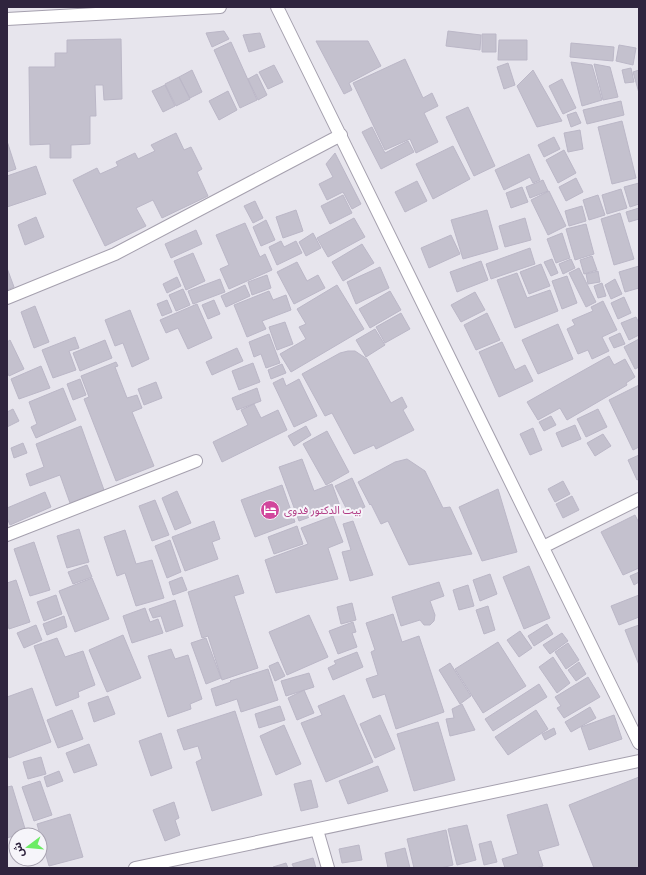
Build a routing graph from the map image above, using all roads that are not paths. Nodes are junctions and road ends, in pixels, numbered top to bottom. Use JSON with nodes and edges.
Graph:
{"nodes":[{"id":1,"x":220,"y":7,"type":"edge"},
{"id":2,"x":277,"y":7,"type":"edge"},
{"id":3,"x":7,"y":19,"type":"edge"},
{"id":4,"x":341,"y":135,"type":"junction"},
{"id":5,"x":7,"y":298,"type":"edge"},
{"id":6,"x":196,"y":461,"type":"dead end"},
{"id":7,"x":639,"y":499,"type":"edge"},
{"id":8,"x":7,"y":535,"type":"edge"},
{"id":9,"x":542,"y":547,"type":"junction"},
{"id":10,"x":639,"y":743,"type":"edge"},
{"id":11,"x":639,"y":761,"type":"edge"},
{"id":12,"x":317,"y":830,"type":"junction"},
{"id":13,"x":135,"y":868,"type":"edge"},
{"id":14,"x":328,"y":868,"type":"edge"}],
"edges":[{"from":1,"to":3,"type":"street"},
{"from":2,"to":4,"type":"street"},
{"from":4,"to":5,"type":"street"},
{"from":4,"to":9,"type":"street"},
{"from":6,"to":8,"type":"street"},
{"from":7,"to":9,"type":"street"},
{"from":9,"to":10,"type":"street"},
{"from":11,"to":12,"type":"street"},
{"from":12,"to":13,"type":"street"},
{"from":12,"to":14,"type":"street"}]}
